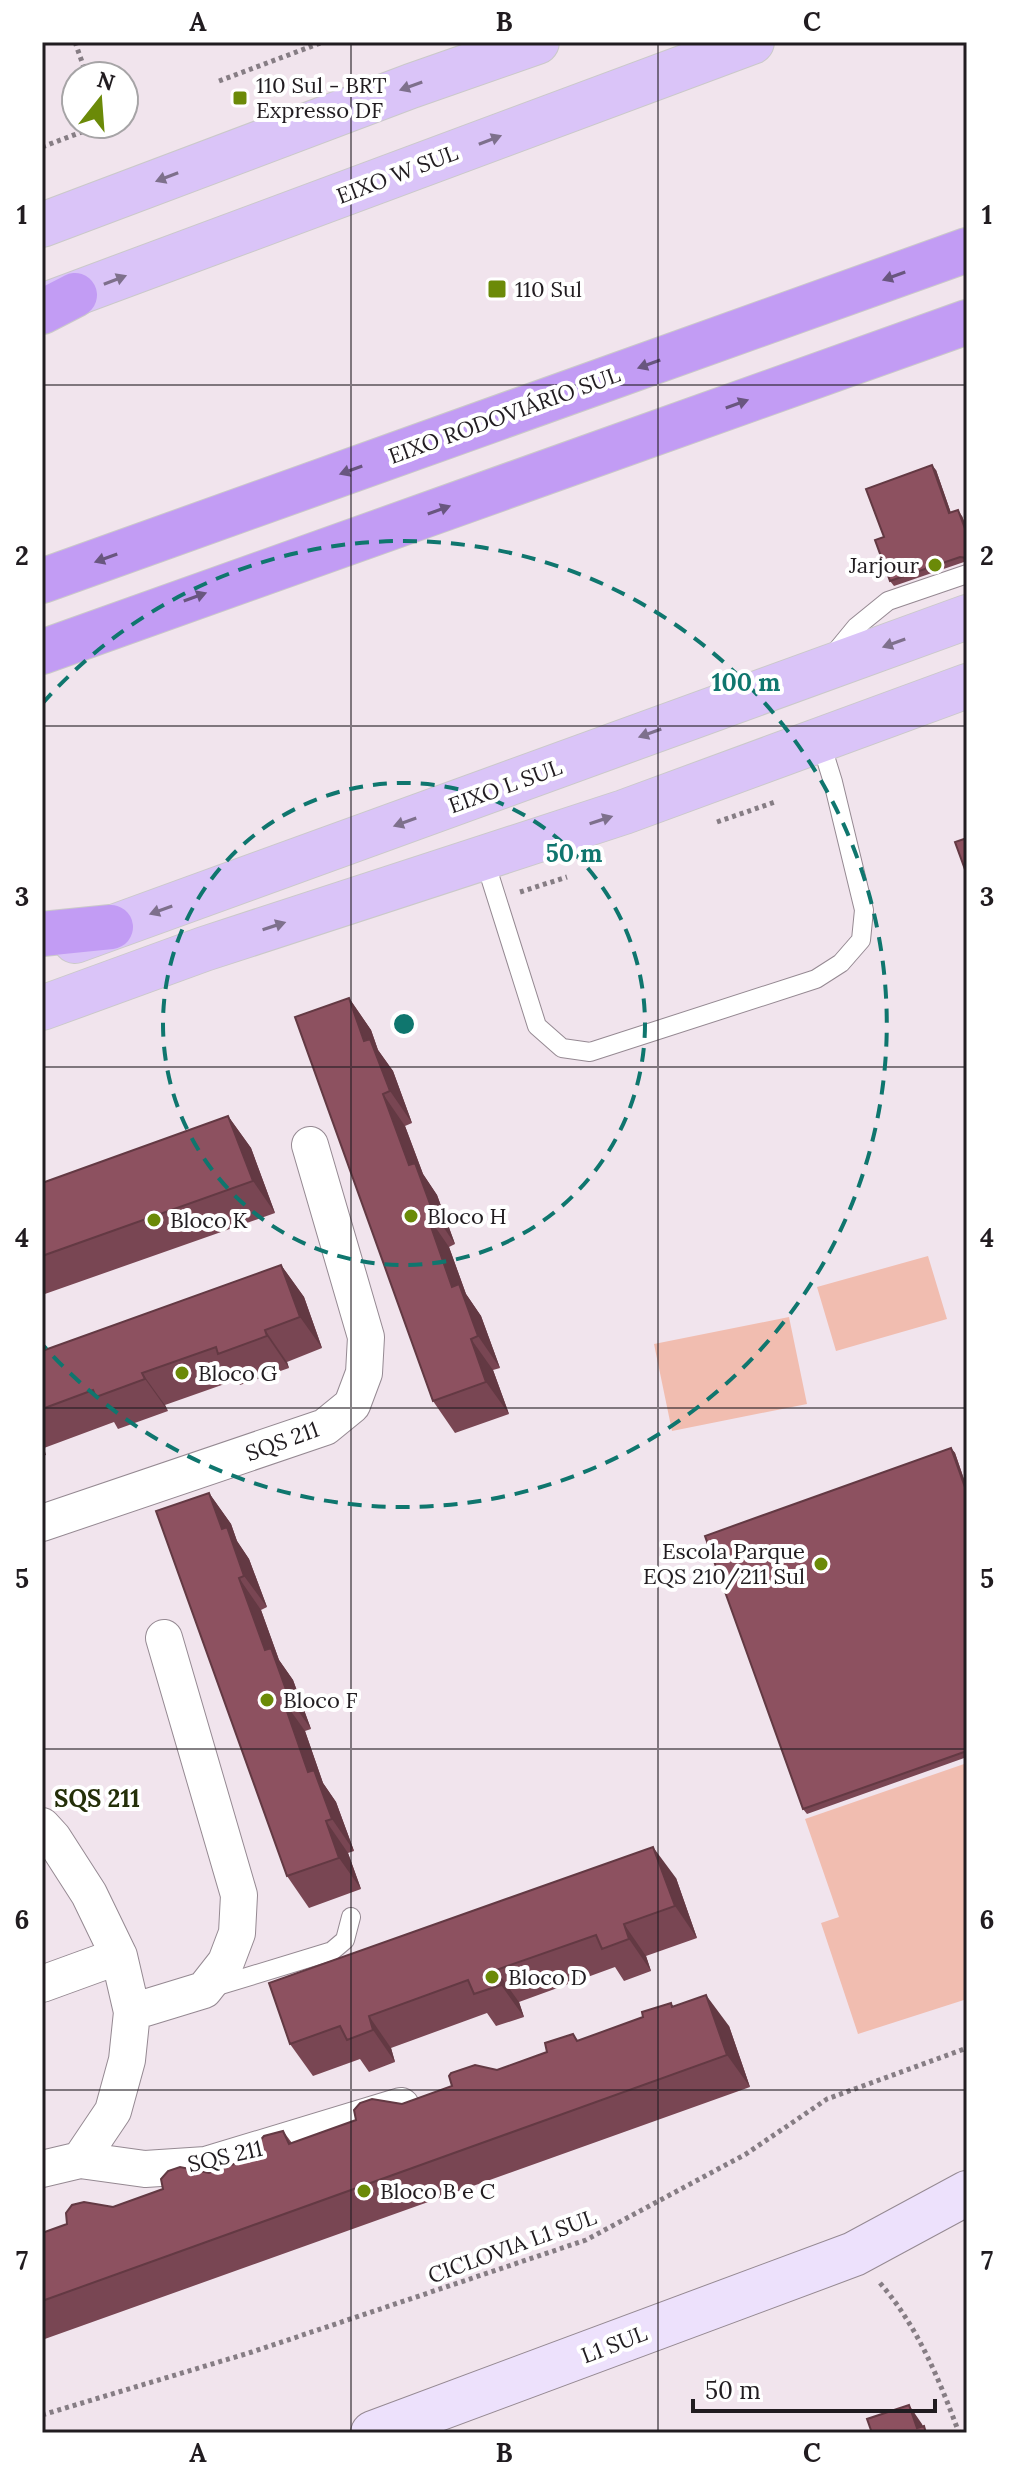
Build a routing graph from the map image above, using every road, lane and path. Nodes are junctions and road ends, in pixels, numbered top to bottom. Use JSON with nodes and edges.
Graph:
{"nodes":[{"id":1,"x":323,"y":42,"type":"edge"},
{"id":2,"x":537,"y":42,"type":"edge"},
{"id":3,"x":752,"y":42,"type":"edge"},
{"id":4,"x":219,"y":81,"type":"dead end"},
{"id":5,"x":42,"y":225,"type":"edge"},
{"id":6,"x":967,"y":250,"type":"edge"},
{"id":7,"x":53,"y":304,"type":"edge"},
{"id":8,"x":967,"y":322,"type":"edge"},
{"id":9,"x":967,"y":574,"type":"edge"},
{"id":10,"x":42,"y":581,"type":"edge"},
{"id":11,"x":967,"y":617,"type":"edge"},
{"id":12,"x":42,"y":652,"type":"edge"},
{"id":13,"x":822,"y":669,"type":"junction"},
{"id":14,"x":967,"y":686,"type":"edge"},
{"id":15,"x":820,"y":740,"type":"junction"},
{"id":16,"x":775,"y":802,"type":"dead end"},
{"id":17,"x":717,"y":822,"type":"dead end"},
{"id":18,"x":484,"y":858,"type":"junction"},
{"id":19,"x":567,"y":877,"type":"dead end"},
{"id":20,"x":497,"y":899,"type":"junction"},
{"id":21,"x":111,"y":927,"type":"junction"},
{"id":22,"x":42,"y":934,"type":"edge"},
{"id":23,"x":42,"y":954,"type":"edge"},
{"id":24,"x":42,"y":1008,"type":"edge"},
{"id":25,"x":310,"y":1145,"type":"dead end"},
{"id":26,"x":42,"y":1523,"type":"edge"},
{"id":27,"x":164,"y":1638,"type":"dead end"},
{"id":28,"x":42,"y":1826,"type":"edge"},
{"id":29,"x":351,"y":1917,"type":"dead end"},
{"id":30,"x":119,"y":1956,"type":"junction"},
{"id":31,"x":42,"y":1984,"type":"edge"},
{"id":32,"x":204,"y":1990,"type":"junction"},
{"id":33,"x":132,"y":2012,"type":"junction"},
{"id":34,"x":967,"y":2048,"type":"edge"},
{"id":35,"x":437,"y":2094,"type":"edge"},
{"id":36,"x":80,"y":2160,"type":"junction"},
{"id":37,"x":42,"y":2169,"type":"edge"},
{"id":38,"x":967,"y":2181,"type":"edge"},
{"id":39,"x":967,"y":2193,"type":"edge"},
{"id":40,"x":947,"y":2222,"type":"edge"},
{"id":41,"x":854,"y":2254,"type":"junction"},
{"id":42,"x":42,"y":2415,"type":"edge"},
{"id":43,"x":373,"y":2433,"type":"edge"},
{"id":44,"x":959,"y":2433,"type":"edge"}],
"edges":[{"from":1,"to":4,"type":"path"},
{"from":2,"to":5,"type":"main road","one_way":true},
{"from":7,"to":3,"type":"main road","name":"EIXO W SUL","one_way":true},
{"from":6,"to":10,"type":"highway","name":"EIXO RODOVIÁRIO SUL","one_way":true},
{"from":12,"to":8,"type":"highway","one_way":true},
{"from":9,"to":13,"type":"lane"},
{"from":11,"to":13,"type":"main road","name":"EIXO L SUL","one_way":true},
{"from":13,"to":21,"type":"main road","name":"EIXO L SUL","one_way":true},
{"from":14,"to":15,"type":"main road"},
{"from":18,"to":15,"type":"main road","one_way":true},
{"from":15,"to":20,"type":"lane"},
{"from":16,"to":17,"type":"path"},
{"from":18,"to":20,"type":"lane"},
{"from":24,"to":18,"type":"main road","one_way":true},
{"from":19,"to":20,"type":"path"},
{"from":21,"to":22,"type":"highway"},
{"from":21,"to":23,"type":"main road","name":"EIXO L SUL"},
{"from":25,"to":26,"type":"street","name":"SQS 211"},
{"from":27,"to":32,"type":"street"},
{"from":28,"to":30,"type":"street"},
{"from":29,"to":32,"type":"lane"},
{"from":30,"to":31,"type":"street"},
{"from":30,"to":33,"type":"street"},
{"from":32,"to":33,"type":"street"},
{"from":33,"to":36,"type":"street"},
{"from":34,"to":42,"type":"path","name":"CICLOVIA L1 SUL"},
{"from":35,"to":36,"type":"street","name":"SQS 211"},
{"from":36,"to":37,"type":"street","name":"SQS 211"},
{"from":38,"to":40,"type":"street"},
{"from":39,"to":40,"type":"street","name":"L1 SUL"},
{"from":40,"to":41,"type":"street","name":"L1 SUL"},
{"from":41,"to":43,"type":"street","name":"L1 SUL"},
{"from":41,"to":44,"type":"path"}]}
